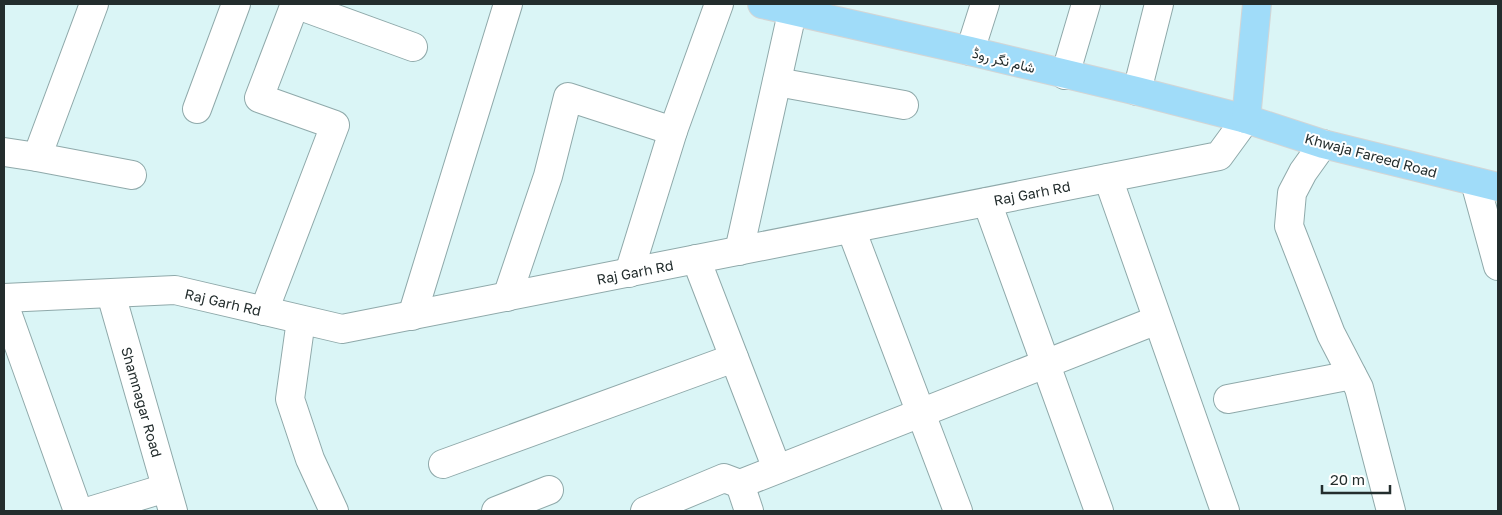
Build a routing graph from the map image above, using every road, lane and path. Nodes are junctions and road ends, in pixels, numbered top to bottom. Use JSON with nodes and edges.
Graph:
{"nodes":[{"id":1,"x":94,"y":4,"type":"edge"},
{"id":2,"x":236,"y":4,"type":"edge"},
{"id":3,"x":295,"y":4,"type":"edge"},
{"id":4,"x":508,"y":4,"type":"edge"},
{"id":5,"x":719,"y":4,"type":"edge"},
{"id":6,"x":762,"y":4,"type":"edge"},
{"id":7,"x":985,"y":4,"type":"edge"},
{"id":8,"x":1086,"y":4,"type":"edge"},
{"id":9,"x":1159,"y":4,"type":"edge"},
{"id":10,"x":1257,"y":4,"type":"edge"},
{"id":11,"x":794,"y":8,"type":"edge"},
{"id":12,"x":413,"y":47,"type":"dead end"},
{"id":13,"x":970,"y":51,"type":"junction"},
{"id":14,"x":1065,"y":75,"type":"junction"},
{"id":15,"x":777,"y":82,"type":"junction"},
{"id":16,"x":1138,"y":91,"type":"junction"},
{"id":17,"x":904,"y":105,"type":"dead end"},
{"id":18,"x":197,"y":109,"type":"dead end"},
{"id":19,"x":1246,"y":119,"type":"junction"},
{"id":20,"x":673,"y":131,"type":"junction"},
{"id":21,"x":1323,"y":144,"type":"junction"},
{"id":22,"x":4,"y":152,"type":"edge"},
{"id":23,"x":37,"y":157,"type":"junction"},
{"id":24,"x":132,"y":175,"type":"dead end"},
{"id":25,"x":1108,"y":178,"type":"junction"},
{"id":26,"x":1487,"y":185,"type":"edge"},
{"id":27,"x":987,"y":202,"type":"junction"},
{"id":28,"x":851,"y":229,"type":"junction"},
{"id":29,"x":740,"y":251,"type":"junction"},
{"id":30,"x":696,"y":259,"type":"junction"},
{"id":31,"x":1498,"y":266,"type":"edge"},
{"id":32,"x":629,"y":273,"type":"junction"},
{"id":33,"x":111,"y":294,"type":"junction"},
{"id":34,"x":507,"y":297,"type":"junction"},
{"id":35,"x":4,"y":298,"type":"edge"},
{"id":36,"x":4,"y":304,"type":"edge"},
{"id":37,"x":264,"y":311,"type":"junction"},
{"id":38,"x":412,"y":316,"type":"junction"},
{"id":39,"x":301,"y":320,"type":"junction"},
{"id":40,"x":1157,"y":320,"type":"junction"},
{"id":41,"x":734,"y":358,"type":"junction"},
{"id":42,"x":1046,"y":364,"type":"junction"},
{"id":43,"x":1352,"y":375,"type":"junction"},
{"id":44,"x":1228,"y":399,"type":"dead end"},
{"id":45,"x":921,"y":413,"type":"junction"},
{"id":46,"x":443,"y":464,"type":"dead end"},
{"id":47,"x":777,"y":469,"type":"junction"},
{"id":48,"x":740,"y":484,"type":"junction"},
{"id":49,"x":549,"y":490,"type":"dead end"},
{"id":50,"x":170,"y":500,"type":"edge"},
{"id":51,"x":78,"y":511,"type":"edge"},
{"id":52,"x":90,"y":511,"type":"edge"},
{"id":53,"x":334,"y":511,"type":"edge"},
{"id":54,"x":496,"y":511,"type":"edge"},
{"id":55,"x":645,"y":511,"type":"edge"},
{"id":56,"x":749,"y":511,"type":"edge"},
{"id":57,"x":958,"y":511,"type":"edge"},
{"id":58,"x":1099,"y":511,"type":"edge"},
{"id":59,"x":1224,"y":511,"type":"edge"},
{"id":60,"x":1391,"y":511,"type":"edge"}],
"edges":[{"from":1,"to":23,"type":"street"},
{"from":2,"to":18,"type":"street"},
{"from":3,"to":12,"type":"street"},
{"from":3,"to":37,"type":"street"},
{"from":4,"to":38,"type":"street"},
{"from":5,"to":20,"type":"street"},
{"from":6,"to":11,"type":"main road","name":"شام نگر روڈ"},
{"from":7,"to":13,"type":"street"},
{"from":8,"to":14,"type":"street"},
{"from":9,"to":16,"type":"street"},
{"from":10,"to":19,"type":"main road"},
{"from":11,"to":13,"type":"main road","name":"شام نگر روڈ"},
{"from":11,"to":15,"type":"street"},
{"from":13,"to":14,"type":"main road","name":"شام نگر روڈ"},
{"from":14,"to":16,"type":"main road","name":"شام نگر روڈ"},
{"from":15,"to":17,"type":"street"},
{"from":15,"to":29,"type":"street"},
{"from":16,"to":19,"type":"main road","name":"شام نگر روڈ"},
{"from":19,"to":21,"type":"main road","name":"Khwaja Fareed Road"},
{"from":19,"to":25,"type":"street","name":"Raj Garh Rd"},
{"from":20,"to":32,"type":"street"},
{"from":20,"to":34,"type":"street"},
{"from":21,"to":26,"type":"main road","name":"Khwaja Fareed Road"},
{"from":21,"to":43,"type":"street"},
{"from":22,"to":23,"type":"street"},
{"from":23,"to":24,"type":"street"},
{"from":25,"to":27,"type":"street","name":"Raj Garh Rd"},
{"from":25,"to":40,"type":"street"},
{"from":26,"to":31,"type":"street"},
{"from":27,"to":28,"type":"street","name":"Raj Garh Rd"},
{"from":27,"to":42,"type":"street"},
{"from":28,"to":29,"type":"street","name":"Raj Garh Rd"},
{"from":28,"to":45,"type":"street"},
{"from":29,"to":30,"type":"street","name":"Raj Garh Rd"},
{"from":30,"to":32,"type":"street","name":"Raj Garh Rd"},
{"from":30,"to":41,"type":"street"},
{"from":32,"to":34,"type":"street","name":"Raj Garh Rd"},
{"from":33,"to":35,"type":"street","name":"Raj Garh Rd"},
{"from":33,"to":37,"type":"street","name":"Raj Garh Rd"},
{"from":33,"to":50,"type":"street","name":"Shamnagar Road"},
{"from":34,"to":38,"type":"street","name":"Raj Garh Rd"},
{"from":36,"to":51,"type":"street"},
{"from":37,"to":39,"type":"street","name":"Raj Garh Rd"},
{"from":38,"to":39,"type":"street","name":"Raj Garh Rd"},
{"from":39,"to":53,"type":"street"},
{"from":40,"to":42,"type":"street"},
{"from":40,"to":59,"type":"street"},
{"from":41,"to":46,"type":"street"},
{"from":41,"to":47,"type":"street"},
{"from":42,"to":45,"type":"street"},
{"from":42,"to":58,"type":"street"},
{"from":43,"to":44,"type":"street"},
{"from":43,"to":60,"type":"street"},
{"from":45,"to":47,"type":"street"},
{"from":45,"to":57,"type":"street"},
{"from":47,"to":48,"type":"street"},
{"from":48,"to":55,"type":"street"},
{"from":48,"to":56,"type":"street"},
{"from":49,"to":54,"type":"street"},
{"from":50,"to":52,"type":"street"}]}
